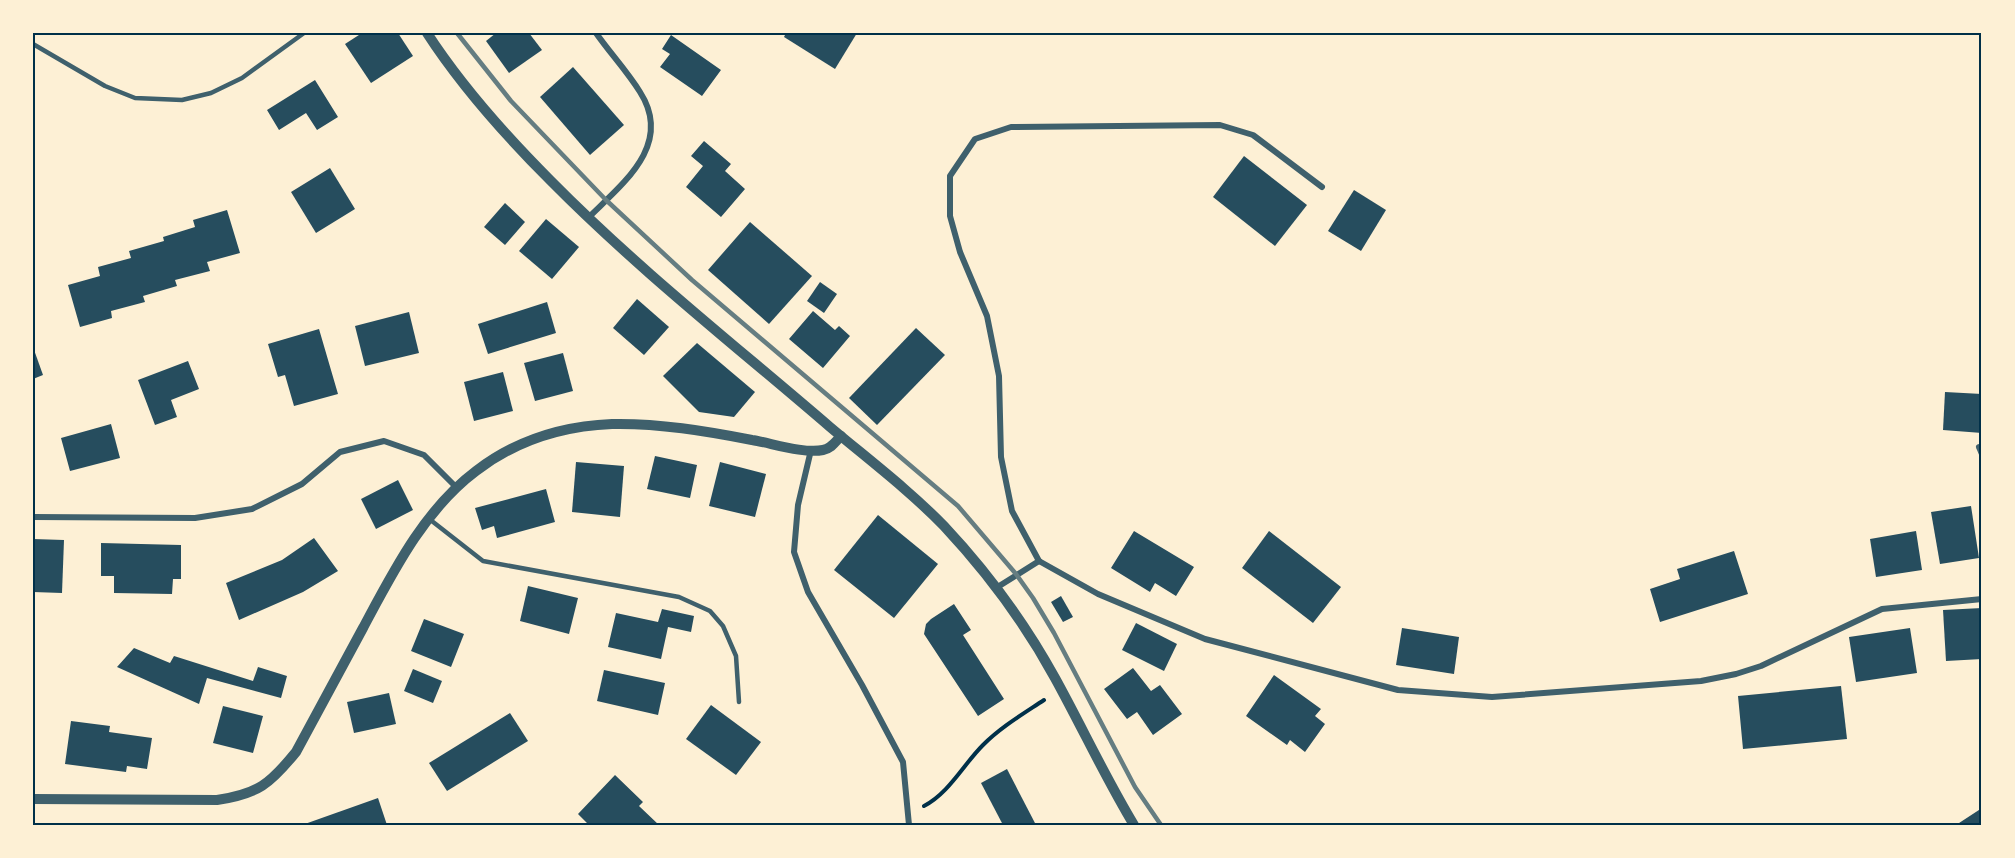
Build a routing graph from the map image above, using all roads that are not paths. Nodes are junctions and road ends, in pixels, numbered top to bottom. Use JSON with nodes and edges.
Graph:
{"nodes":[{"id":1,"x":304,"y":33,"type":"edge"},
{"id":2,"x":427,"y":33,"type":"edge"},
{"id":3,"x":596,"y":33,"type":"edge"},
{"id":4,"x":33,"y":44,"type":"edge"},
{"id":5,"x":1323,"y":187,"type":"dead end"},
{"id":6,"x":588,"y":219,"type":"junction"},
{"id":7,"x":841,"y":436,"type":"junction"},
{"id":8,"x":1979,"y":447,"type":"dead end"},
{"id":9,"x":811,"y":450,"type":"junction"},
{"id":10,"x":1982,"y":454,"type":"edge"},
{"id":11,"x":456,"y":487,"type":"junction"},
{"id":12,"x":33,"y":517,"type":"edge"},
{"id":13,"x":428,"y":518,"type":"junction"},
{"id":14,"x":1039,"y":561,"type":"junction"},
{"id":15,"x":996,"y":588,"type":"junction"},
{"id":16,"x":1982,"y":599,"type":"edge"},
{"id":17,"x":739,"y":702,"type":"dead end"},
{"id":18,"x":33,"y":799,"type":"edge"},
{"id":19,"x":909,"y":825,"type":"edge"},
{"id":20,"x":1134,"y":825,"type":"edge"}],
"edges":[{"from":1,"to":4,"type":"lane"},
{"from":2,"to":6,"type":"street"},
{"from":3,"to":6,"type":"street"},
{"from":5,"to":14,"type":"street"},
{"from":6,"to":7,"type":"street"},
{"from":7,"to":9,"type":"street"},
{"from":7,"to":15,"type":"street"},
{"from":8,"to":10,"type":"street"},
{"from":9,"to":11,"type":"street"},
{"from":9,"to":19,"type":"street"},
{"from":11,"to":12,"type":"street"},
{"from":11,"to":13,"type":"street"},
{"from":13,"to":17,"type":"lane"},
{"from":13,"to":18,"type":"street"},
{"from":14,"to":15,"type":"street"},
{"from":14,"to":16,"type":"street"},
{"from":15,"to":20,"type":"street"}]}
